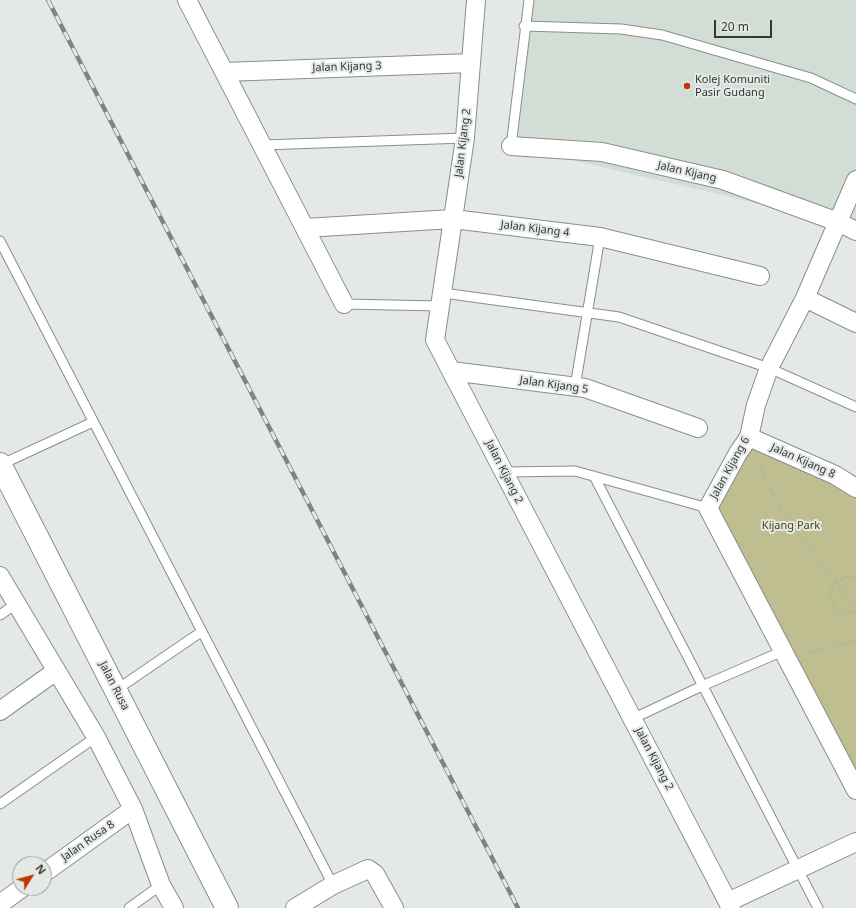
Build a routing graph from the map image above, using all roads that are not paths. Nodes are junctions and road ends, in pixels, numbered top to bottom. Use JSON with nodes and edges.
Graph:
{"nodes":[{"id":1,"x":187,"y":0,"type":"edge"},
{"id":2,"x":476,"y":0,"type":"edge"},
{"id":3,"x":529,"y":0,"type":"edge"},
{"id":4,"x":524,"y":26,"type":"junction"},
{"id":5,"x":471,"y":63,"type":"junction"},
{"id":6,"x":224,"y":72,"type":"junction"},
{"id":7,"x":856,"y":99,"type":"edge"},
{"id":8,"x":465,"y":138,"type":"junction"},
{"id":9,"x":262,"y":145,"type":"junction"},
{"id":10,"x":511,"y":146,"type":"joint"},
{"id":11,"x":856,"y":180,"type":"edge"},
{"id":12,"x":453,"y":219,"type":"junction"},
{"id":13,"x":838,"y":222,"type":"junction"},
{"id":14,"x":305,"y":228,"type":"junction"},
{"id":15,"x":856,"y":231,"type":"edge"},
{"id":16,"x":600,"y":236,"type":"junction"},
{"id":17,"x":0,"y":241,"type":"edge"},
{"id":18,"x":760,"y":276,"type":"dead end"},
{"id":19,"x":805,"y":298,"type":"junction"},
{"id":20,"x":441,"y":300,"type":"junction"},
{"id":21,"x":344,"y":304,"type":"joint"},
{"id":22,"x":588,"y":313,"type":"junction"},
{"id":23,"x":856,"y":323,"type":"edge"},
{"id":24,"x":769,"y":368,"type":"junction"},
{"id":25,"x":452,"y":371,"type":"junction"},
{"id":26,"x":575,"y":387,"type":"junction"},
{"id":27,"x":856,"y":407,"type":"edge"},
{"id":28,"x":93,"y":422,"type":"junction"},
{"id":29,"x":698,"y":428,"type":"dead end"},
{"id":30,"x":749,"y":437,"type":"junction"},
{"id":31,"x":0,"y":465,"type":"edge"},
{"id":32,"x":504,"y":472,"type":"junction"},
{"id":33,"x":594,"y":476,"type":"junction"},
{"id":34,"x":856,"y":488,"type":"edge"},
{"id":35,"x":708,"y":508,"type":"junction"},
{"id":36,"x":0,"y":576,"type":"edge"},
{"id":37,"x":17,"y":603,"type":"junction"},
{"id":38,"x":0,"y":615,"type":"edge"},
{"id":39,"x":202,"y":632,"type":"junction"},
{"id":40,"x":786,"y":656,"type":"junction"},
{"id":41,"x":56,"y":671,"type":"junction"},
{"id":42,"x":702,"y":686,"type":"junction"},
{"id":43,"x":116,"y":690,"type":"junction"},
{"id":44,"x":0,"y":711,"type":"edge"},
{"id":45,"x":632,"y":719,"type":"junction"},
{"id":46,"x":96,"y":736,"type":"junction"},
{"id":47,"x":856,"y":790,"type":"edge"},
{"id":48,"x":0,"y":804,"type":"edge"},
{"id":49,"x":133,"y":810,"type":"junction"},
{"id":50,"x":856,"y":842,"type":"edge"},
{"id":51,"x":52,"y":866,"type":"edge"},
{"id":52,"x":798,"y":870,"type":"junction"},
{"id":53,"x":161,"y":885,"type":"junction"},
{"id":54,"x":332,"y":885,"type":"junction"},
{"id":55,"x":12,"y":895,"type":"edge"},
{"id":56,"x":0,"y":904,"type":"edge"},
{"id":57,"x":729,"y":905,"type":"edge"},
{"id":58,"x":129,"y":908,"type":"edge"},
{"id":59,"x":174,"y":908,"type":"edge"},
{"id":60,"x":228,"y":908,"type":"edge"},
{"id":61,"x":295,"y":908,"type":"edge"},
{"id":62,"x":394,"y":908,"type":"edge"},
{"id":63,"x":818,"y":908,"type":"edge"}],
"edges":[{"from":1,"to":6,"type":"street"},
{"from":2,"to":5,"type":"street","name":"Jalan Kijang 2"},
{"from":3,"to":4,"type":"lane"},
{"from":4,"to":7,"type":"lane"},
{"from":4,"to":10,"type":"lane"},
{"from":5,"to":6,"type":"street","name":"Jalan Kijang 3"},
{"from":5,"to":8,"type":"street","name":"Jalan Kijang 2"},
{"from":6,"to":9,"type":"street"},
{"from":8,"to":9,"type":"lane"},
{"from":8,"to":12,"type":"street","name":"Jalan Kijang 2"},
{"from":9,"to":14,"type":"street"},
{"from":10,"to":13,"type":"street","name":"Jalan Kijang"},
{"from":11,"to":13,"type":"street","name":"Jalan Kijang 6"},
{"from":12,"to":14,"type":"street","name":"Jalan Kijang 4"},
{"from":12,"to":16,"type":"street","name":"Jalan Kijang 4"},
{"from":12,"to":20,"type":"street","name":"Jalan Kijang 2"},
{"from":13,"to":15,"type":"street","name":"Jalan Kijang"},
{"from":13,"to":19,"type":"street","name":"Jalan Kijang 6"},
{"from":14,"to":21,"type":"street"},
{"from":16,"to":18,"type":"street","name":"Jalan Kijang 4"},
{"from":16,"to":22,"type":"lane"},
{"from":17,"to":28,"type":"lane"},
{"from":19,"to":23,"type":"street"},
{"from":19,"to":24,"type":"street","name":"Jalan Kijang 6"},
{"from":20,"to":21,"type":"lane"},
{"from":20,"to":22,"type":"lane"},
{"from":20,"to":25,"type":"street","name":"Jalan Kijang 2"},
{"from":22,"to":24,"type":"lane"},
{"from":22,"to":26,"type":"lane"},
{"from":24,"to":27,"type":"lane"},
{"from":24,"to":30,"type":"street","name":"Jalan Kijang 6"},
{"from":25,"to":26,"type":"street","name":"Jalan Kijang 5"},
{"from":25,"to":32,"type":"street","name":"Jalan Kijang 2"},
{"from":26,"to":29,"type":"street","name":"Jalan Kijang 5"},
{"from":28,"to":31,"type":"lane"},
{"from":28,"to":39,"type":"lane"},
{"from":30,"to":34,"type":"street","name":"Jalan Kijang 8"},
{"from":30,"to":35,"type":"street","name":"Jalan Kijang 6"},
{"from":31,"to":43,"type":"street","name":"Jalan Rusa"},
{"from":32,"to":33,"type":"lane"},
{"from":32,"to":45,"type":"street","name":"Jalan Kijang 2"},
{"from":33,"to":35,"type":"lane"},
{"from":33,"to":42,"type":"lane"},
{"from":35,"to":40,"type":"street","name":"Jalan Kijang 6"},
{"from":36,"to":37,"type":"street"},
{"from":37,"to":38,"type":"lane"},
{"from":37,"to":41,"type":"street"},
{"from":39,"to":43,"type":"lane"},
{"from":39,"to":54,"type":"lane"},
{"from":40,"to":42,"type":"lane"},
{"from":40,"to":47,"type":"street","name":"Jalan Kijang 6"},
{"from":41,"to":44,"type":"street"},
{"from":41,"to":46,"type":"street"},
{"from":42,"to":45,"type":"lane"},
{"from":42,"to":52,"type":"lane"},
{"from":43,"to":60,"type":"street","name":"Jalan Rusa"},
{"from":45,"to":57,"type":"street","name":"Jalan Kijang 2"},
{"from":46,"to":48,"type":"lane"},
{"from":46,"to":49,"type":"street"},
{"from":49,"to":51,"type":"street","name":"Jalan Rusa 8"},
{"from":49,"to":53,"type":"street"},
{"from":50,"to":52,"type":"street"},
{"from":52,"to":57,"type":"street"},
{"from":52,"to":63,"type":"lane"},
{"from":53,"to":58,"type":"lane"},
{"from":53,"to":59,"type":"street"},
{"from":54,"to":61,"type":"street"},
{"from":54,"to":62,"type":"street"},
{"from":55,"to":56,"type":"street"}]}
